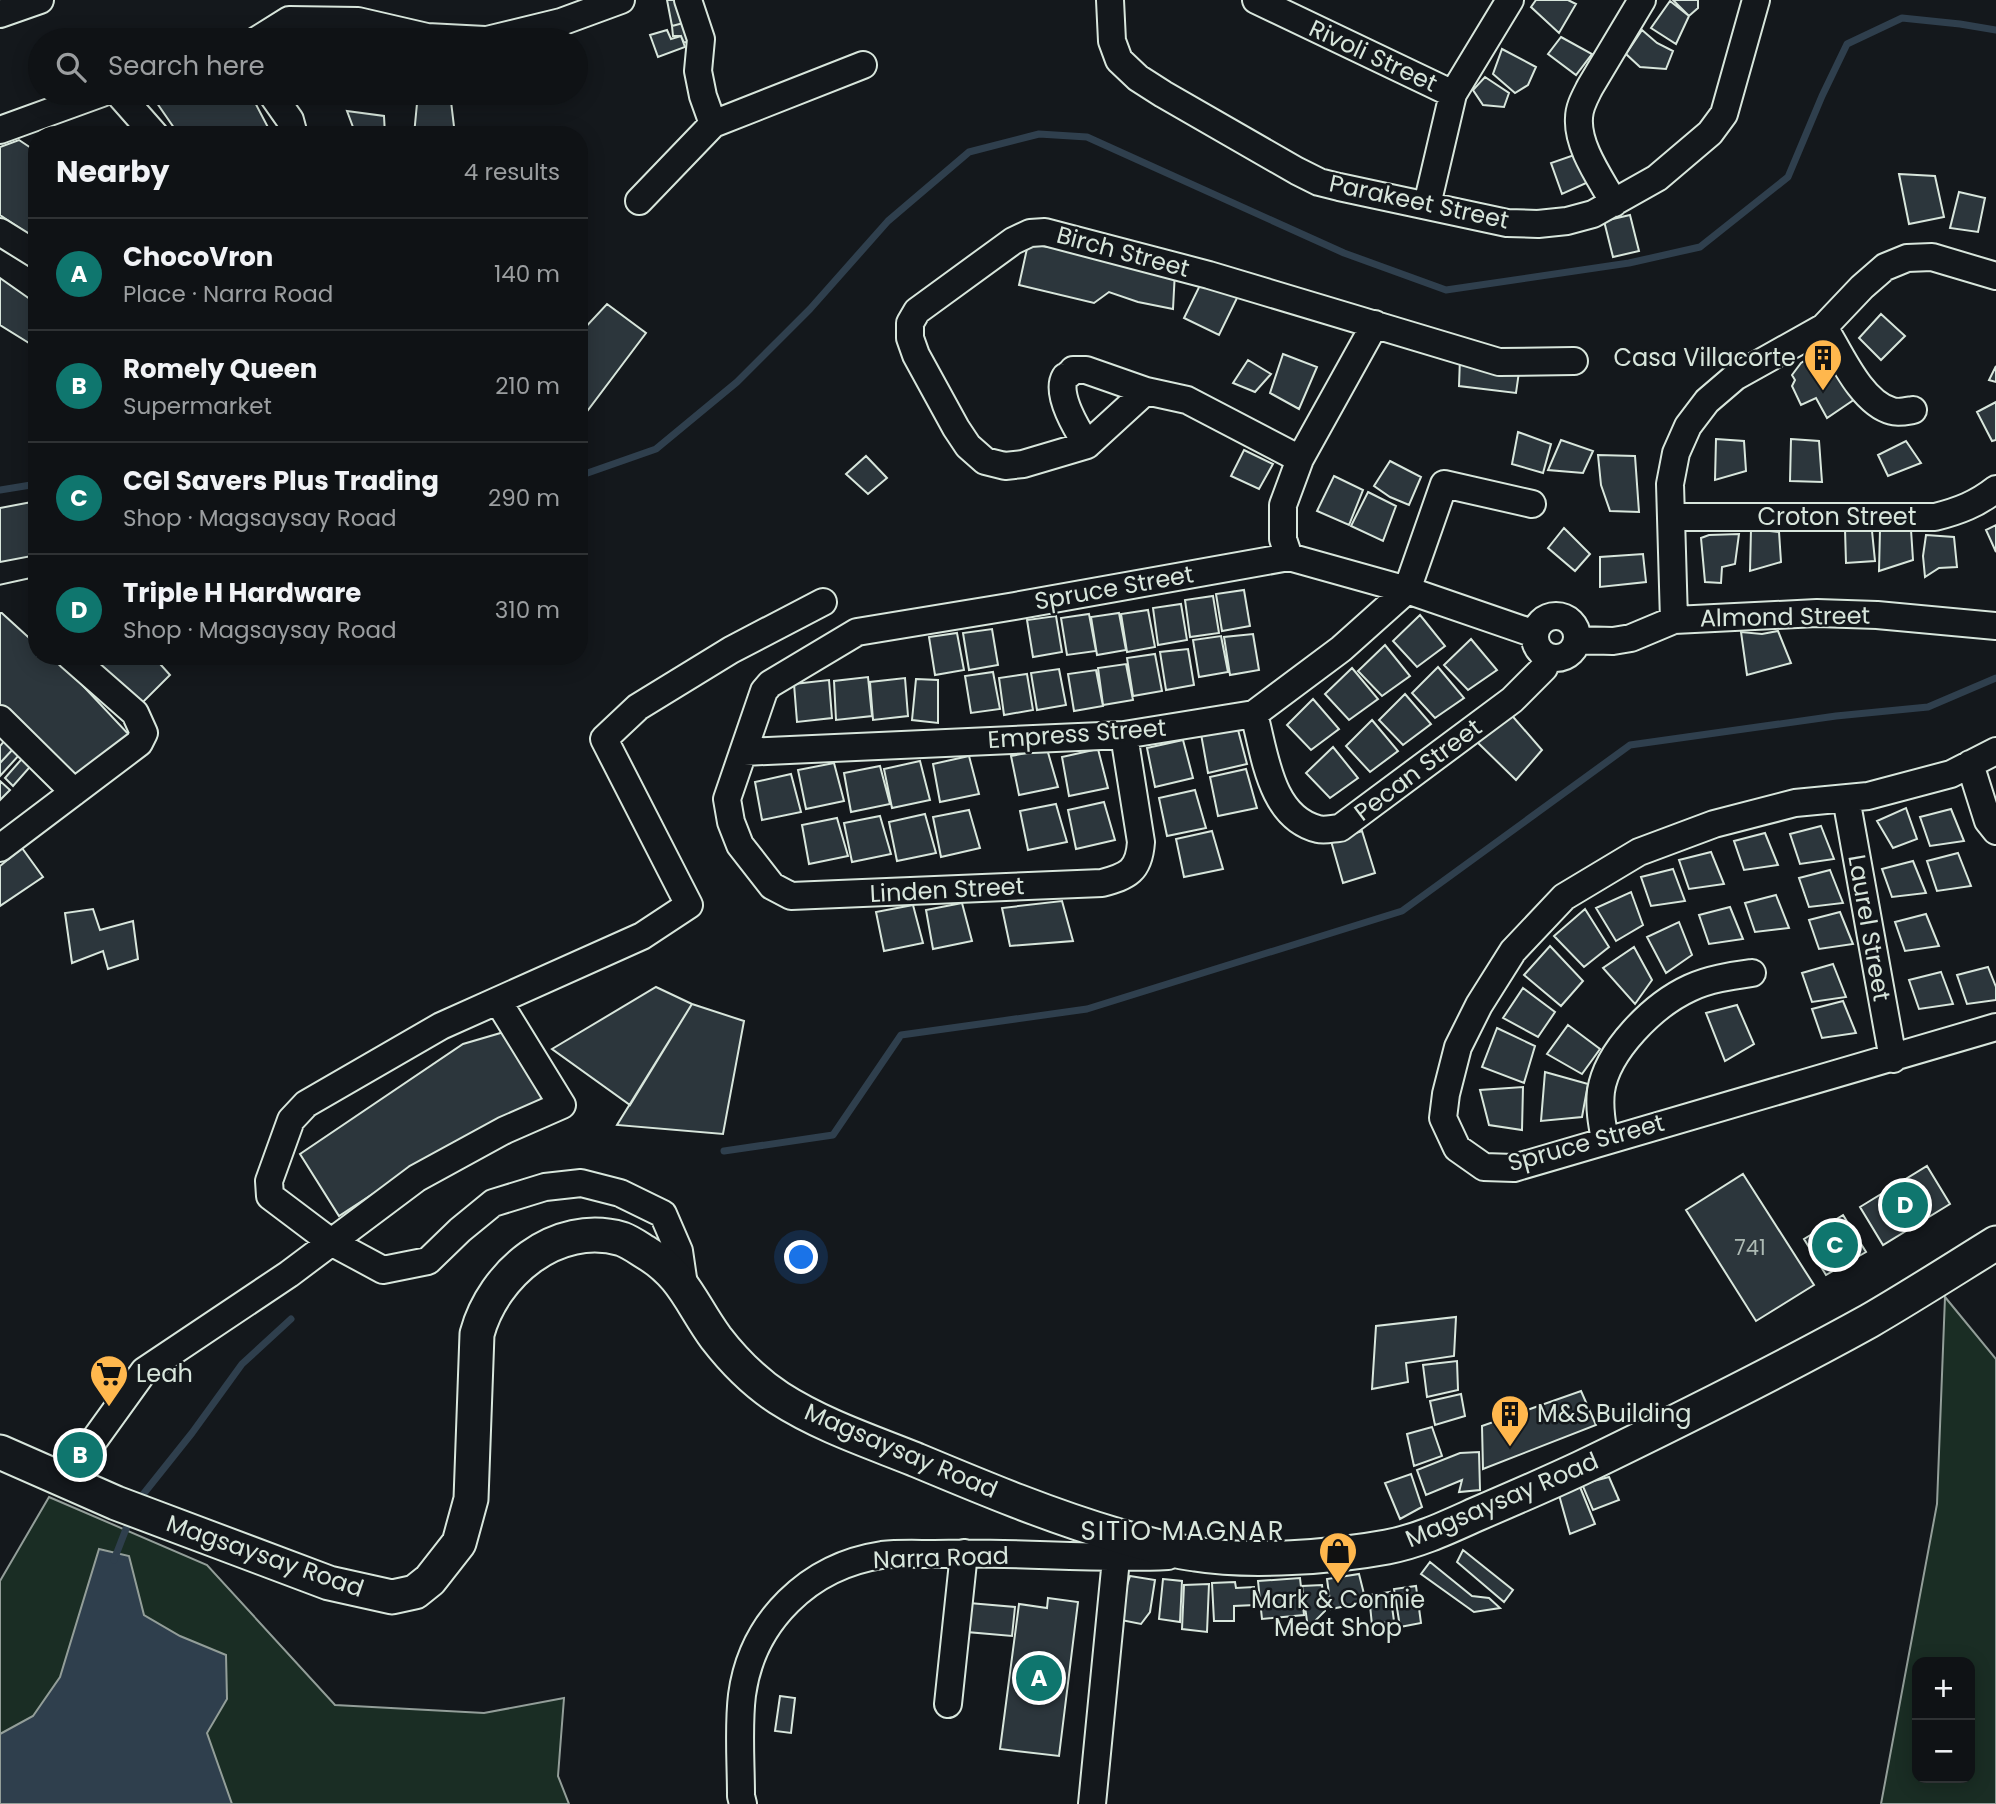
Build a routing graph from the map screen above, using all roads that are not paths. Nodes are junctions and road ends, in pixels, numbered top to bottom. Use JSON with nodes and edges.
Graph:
{"nodes":[{"id":1,"x":40,"y":0,"type":"edge"},
{"id":2,"x":621,"y":0,"type":"edge"},
{"id":3,"x":688,"y":0,"type":"edge"},
{"id":4,"x":1110,"y":0,"type":"edge"},
{"id":5,"x":1256,"y":0,"type":"edge"},
{"id":6,"x":1510,"y":0,"type":"edge"},
{"id":7,"x":1642,"y":0,"type":"edge"},
{"id":8,"x":1756,"y":0,"type":"edge"},
{"id":9,"x":0,"y":15,"type":"edge"},
{"id":10,"x":276,"y":28,"type":"edge"},
{"id":11,"x":389,"y":28,"type":"edge"},
{"id":12,"x":536,"y":28,"type":"edge"},
{"id":13,"x":863,"y":65,"type":"dead end"},
{"id":14,"x":1453,"y":94,"type":"junction"},
{"id":15,"x":69,"y":105,"type":"edge"},
{"id":16,"x":129,"y":105,"type":"edge"},
{"id":17,"x":279,"y":105,"type":"edge"},
{"id":18,"x":713,"y":124,"type":"junction"},
{"id":19,"x":147,"y":126,"type":"edge"},
{"id":20,"x":292,"y":126,"type":"edge"},
{"id":21,"x":0,"y":130,"type":"edge"},
{"id":22,"x":639,"y":201,"type":"dead end"},
{"id":23,"x":1614,"y":204,"type":"junction"},
{"id":24,"x":1427,"y":205,"type":"junction"},
{"id":25,"x":0,"y":232,"type":"edge"},
{"id":26,"x":28,"y":249,"type":"edge"},
{"id":27,"x":1996,"y":276,"type":"edge"},
{"id":28,"x":1375,"y":324,"type":"junction"},
{"id":29,"x":1824,"y":327,"type":"junction"},
{"id":30,"x":1574,"y":362,"type":"dead end"},
{"id":31,"x":1146,"y":391,"type":"junction"},
{"id":32,"x":1913,"y":410,"type":"dead end"},
{"id":33,"x":1087,"y":445,"type":"junction"},
{"id":34,"x":1300,"y":459,"type":"junction"},
{"id":35,"x":1996,"y":489,"type":"edge"},
{"id":36,"x":1532,"y":504,"type":"dead end"},
{"id":37,"x":1671,"y":517,"type":"junction"},
{"id":38,"x":1289,"y":557,"type":"junction"},
{"id":39,"x":1407,"y":590,"type":"junction"},
{"id":40,"x":28,"y":593,"type":"edge"},
{"id":41,"x":3,"y":599,"type":"edge"},
{"id":42,"x":823,"y":602,"type":"dead end"},
{"id":43,"x":28,"y":619,"type":"edge"},
{"id":44,"x":1674,"y":620,"type":"junction"},
{"id":45,"x":1996,"y":626,"type":"edge"},
{"id":46,"x":1535,"y":634,"type":"junction"},
{"id":47,"x":1577,"y":640,"type":"junction"},
{"id":48,"x":1548,"y":657,"type":"junction"},
{"id":49,"x":80,"y":665,"type":"edge"},
{"id":50,"x":1254,"y":714,"type":"junction"},
{"id":51,"x":0,"y":719,"type":"edge"},
{"id":52,"x":1124,"y":735,"type":"junction"},
{"id":53,"x":1996,"y":751,"type":"edge"},
{"id":54,"x":744,"y":752,"type":"junction"},
{"id":55,"x":1970,"y":764,"type":"junction"},
{"id":56,"x":74,"y":792,"type":"junction"},
{"id":57,"x":1846,"y":798,"type":"junction"},
{"id":58,"x":1996,"y":831,"type":"edge"},
{"id":59,"x":2,"y":843,"type":"edge"},
{"id":60,"x":1752,"y":973,"type":"dead end"},
{"id":61,"x":498,"y":1001,"type":"junction"},
{"id":62,"x":1996,"y":1027,"type":"edge"},
{"id":63,"x":1893,"y":1059,"type":"junction"},
{"id":64,"x":1605,"y":1140,"type":"junction"},
{"id":65,"x":331,"y":1242,"type":"junction"},
{"id":66,"x":1996,"y":1243,"type":"edge"},
{"id":67,"x":684,"y":1285,"type":"junction"},
{"id":68,"x":0,"y":1452,"type":"edge"},
{"id":69,"x":64,"y":1482,"type":"junction"},
{"id":70,"x":964,"y":1553,"type":"junction"},
{"id":71,"x":1195,"y":1554,"type":"junction"},
{"id":72,"x":1116,"y":1559,"type":"junction"},
{"id":73,"x":947,"y":1704,"type":"dead end"},
{"id":74,"x":743,"y":1804,"type":"edge"},
{"id":75,"x":1092,"y":1804,"type":"edge"}],
"edges":[{"from":1,"to":9,"type":"street"},
{"from":2,"to":12,"type":"street"},
{"from":3,"to":18,"type":"street"},
{"from":4,"to":24,"type":"street","name":"Parakeet Street"},
{"from":5,"to":14,"type":"street","name":"Rivoli Street"},
{"from":6,"to":14,"type":"street"},
{"from":7,"to":23,"type":"street"},
{"from":8,"to":23,"type":"street","name":"Parakeet Street"},
{"from":10,"to":11,"type":"street"},
{"from":13,"to":18,"type":"street"},
{"from":14,"to":24,"type":"street"},
{"from":15,"to":21,"type":"street"},
{"from":16,"to":19,"type":"street"},
{"from":17,"to":20,"type":"street"},
{"from":18,"to":22,"type":"street"},
{"from":23,"to":24,"type":"street","name":"Parakeet Street"},
{"from":25,"to":26,"type":"street"},
{"from":27,"to":29,"type":"street"},
{"from":28,"to":30,"type":"street","name":"Birch Street"},
{"from":28,"to":33,"type":"street","name":"Birch Street"},
{"from":28,"to":34,"type":"street"},
{"from":29,"to":32,"type":"street"},
{"from":29,"to":37,"type":"street"},
{"from":31,"to":33,"type":"street","name":"Birch Street"},
{"from":31,"to":33,"type":"street"},
{"from":31,"to":34,"type":"street"},
{"from":34,"to":38,"type":"street"},
{"from":35,"to":37,"type":"street","name":"Croton Street"},
{"from":36,"to":39,"type":"street"},
{"from":37,"to":44,"type":"street"},
{"from":38,"to":39,"type":"street","name":"Spruce Street"},
{"from":38,"to":54,"type":"street","name":"Spruce Street"},
{"from":39,"to":46,"type":"street","name":"Spruce Street"},
{"from":39,"to":50,"type":"street","name":"Empress Street"},
{"from":40,"to":41,"type":"street"},
{"from":41,"to":43,"type":"street"},
{"from":42,"to":61,"type":"street"},
{"from":44,"to":45,"type":"street","name":"Almond Street"},
{"from":44,"to":47,"type":"street","name":"Almond Street"},
{"from":46,"to":47,"type":"street"},
{"from":46,"to":48,"type":"street"},
{"from":47,"to":48,"type":"street"},
{"from":48,"to":50,"type":"street","name":"Pecan Street"},
{"from":49,"to":56,"type":"street"},
{"from":50,"to":52,"type":"street","name":"Empress Street"},
{"from":51,"to":56,"type":"street"},
{"from":52,"to":54,"type":"street","name":"Empress Street"},
{"from":52,"to":54,"type":"street","name":"Linden Street"},
{"from":53,"to":55,"type":"street","name":"Spruce Street"},
{"from":55,"to":57,"type":"street","name":"Spruce Street"},
{"from":55,"to":58,"type":"street"},
{"from":56,"to":59,"type":"street"},
{"from":57,"to":63,"type":"street","name":"Laurel Street"},
{"from":57,"to":64,"type":"street","name":"Spruce Street"},
{"from":60,"to":64,"type":"street"},
{"from":61,"to":65,"type":"street"},
{"from":61,"to":65,"type":"street"},
{"from":62,"to":63,"type":"street","name":"Spruce Street"},
{"from":63,"to":64,"type":"street","name":"Spruce Street"},
{"from":65,"to":67,"type":"street"},
{"from":65,"to":69,"type":"street"},
{"from":66,"to":71,"type":"main road","name":"Magsaysay Road"},
{"from":67,"to":69,"type":"main road","name":"Magsaysay Road"},
{"from":67,"to":71,"type":"main road","name":"Magsaysay Road"},
{"from":68,"to":69,"type":"main road","name":"Magsaysay Road"},
{"from":70,"to":72,"type":"street","name":"Narra Road"},
{"from":70,"to":73,"type":"street"},
{"from":70,"to":74,"type":"street","name":"Narra Road"},
{"from":71,"to":72,"type":"street","name":"Narra Road"},
{"from":72,"to":75,"type":"street"}]}
